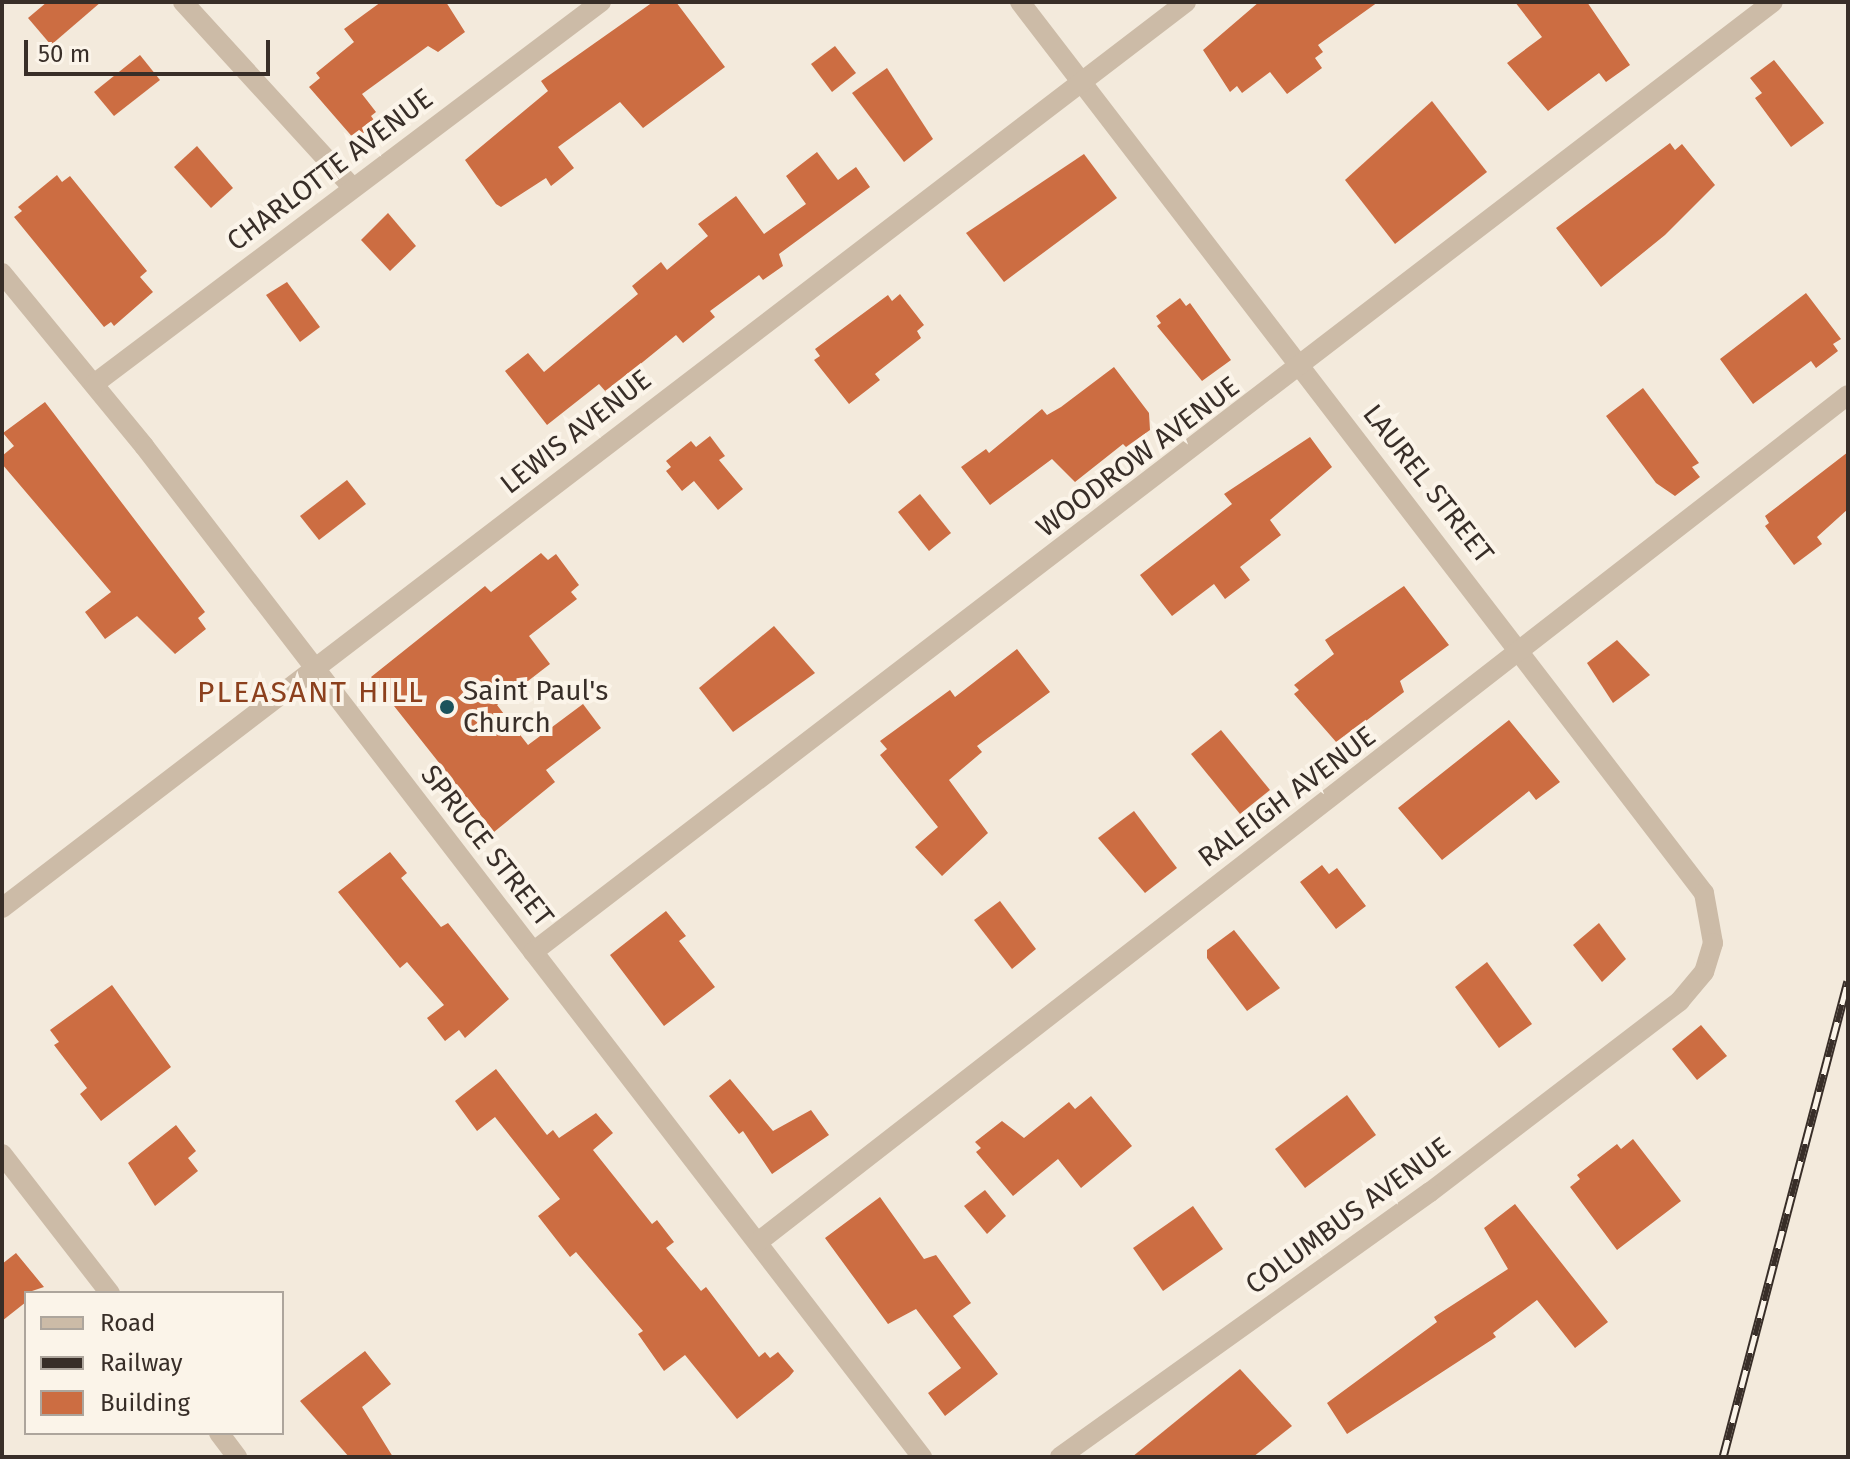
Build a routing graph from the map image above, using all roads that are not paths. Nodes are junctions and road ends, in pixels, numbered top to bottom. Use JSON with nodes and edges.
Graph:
{"nodes":[{"id":1,"x":183,"y":2,"type":"edge"},
{"id":2,"x":601,"y":2,"type":"edge"},
{"id":3,"x":1020,"y":2,"type":"edge"},
{"id":4,"x":1186,"y":2,"type":"edge"},
{"id":5,"x":1773,"y":2,"type":"edge"},
{"id":6,"x":1082,"y":83,"type":"junction"},
{"id":7,"x":353,"y":188,"type":"junction"},
{"id":8,"x":2,"y":273,"type":"edge"},
{"id":9,"x":1301,"y":367,"type":"junction"},
{"id":10,"x":94,"y":384,"type":"junction"},
{"id":11,"x":1848,"y":395,"type":"edge"},
{"id":12,"x":1521,"y":652,"type":"junction"},
{"id":13,"x":315,"y":669,"type":"junction"},
{"id":14,"x":2,"y":908,"type":"edge"},
{"id":15,"x":533,"y":952,"type":"junction"},
{"id":16,"x":1665,"y":1013,"type":"joint"},
{"id":17,"x":2,"y":1154,"type":"edge"},
{"id":18,"x":758,"y":1242,"type":"junction"},
{"id":19,"x":108,"y":1291,"type":"edge"},
{"id":20,"x":220,"y":1435,"type":"edge"},
{"id":21,"x":237,"y":1457,"type":"edge"},
{"id":22,"x":922,"y":1457,"type":"edge"},
{"id":23,"x":1060,"y":1457,"type":"edge"}],
"edges":[{"from":1,"to":7,"type":"street"},
{"from":2,"to":7,"type":"street","name":"CHARLOTTE AVENUE"},
{"from":3,"to":6,"type":"street","name":"LAUREL STREET"},
{"from":4,"to":6,"type":"street","name":"LEWIS AVENUE"},
{"from":5,"to":9,"type":"street","name":"WOODROW AVENUE"},
{"from":6,"to":9,"type":"street","name":"LAUREL STREET"},
{"from":6,"to":13,"type":"street","name":"LEWIS AVENUE"},
{"from":7,"to":10,"type":"street","name":"CHARLOTTE AVENUE"},
{"from":8,"to":10,"type":"street","name":"SPRUCE STREET"},
{"from":9,"to":12,"type":"street","name":"LAUREL STREET"},
{"from":9,"to":15,"type":"street","name":"WOODROW AVENUE"},
{"from":10,"to":13,"type":"street","name":"SPRUCE STREET"},
{"from":11,"to":12,"type":"street","name":"RALEIGH AVENUE"},
{"from":12,"to":16,"type":"street","name":"LAUREL STREET"},
{"from":12,"to":18,"type":"street","name":"RALEIGH AVENUE"},
{"from":13,"to":14,"type":"street","name":"LEWIS AVENUE"},
{"from":13,"to":15,"type":"street","name":"SPRUCE STREET"},
{"from":15,"to":18,"type":"street","name":"SPRUCE STREET"},
{"from":16,"to":23,"type":"street","name":"COLUMBUS AVENUE"},
{"from":17,"to":19,"type":"street"},
{"from":18,"to":22,"type":"street","name":"SPRUCE STREET"},
{"from":20,"to":21,"type":"street"}]}
